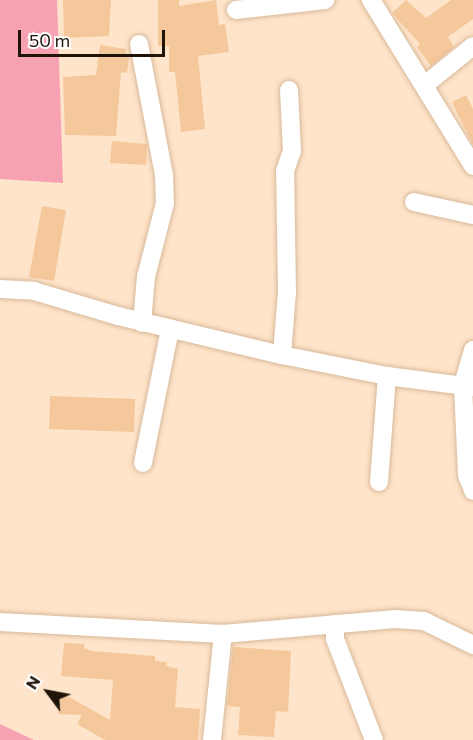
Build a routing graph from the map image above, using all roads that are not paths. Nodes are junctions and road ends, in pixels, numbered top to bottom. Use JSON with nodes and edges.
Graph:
{"nodes":[{"id":1,"x":325,"y":0,"type":"edge"},
{"id":2,"x":376,"y":3,"type":"edge"},
{"id":3,"x":236,"y":10,"type":"dead end"},
{"id":4,"x":139,"y":45,"type":"dead end"},
{"id":5,"x":473,"y":46,"type":"edge"},
{"id":6,"x":426,"y":84,"type":"junction"},
{"id":7,"x":289,"y":90,"type":"dead end"},
{"id":8,"x":473,"y":166,"type":"edge"},
{"id":9,"x":414,"y":202,"type":"dead end"},
{"id":10,"x":473,"y":215,"type":"edge"},
{"id":11,"x":0,"y":289,"type":"edge"},
{"id":12,"x":142,"y":322,"type":"junction"},
{"id":13,"x":170,"y":329,"type":"junction"},
{"id":14,"x":473,"y":350,"type":"edge"},
{"id":15,"x":282,"y":355,"type":"junction"},
{"id":16,"x":387,"y":376,"type":"junction"},
{"id":17,"x":468,"y":386,"type":"edge"},
{"id":18,"x":143,"y":463,"type":"dead end"},
{"id":19,"x":379,"y":482,"type":"dead end"},
{"id":20,"x":473,"y":491,"type":"edge"},
{"id":21,"x":0,"y":622,"type":"edge"},
{"id":22,"x":335,"y":624,"type":"junction"},
{"id":23,"x":223,"y":634,"type":"junction"},
{"id":24,"x":473,"y":645,"type":"edge"},
{"id":25,"x":212,"y":740,"type":"edge"},
{"id":26,"x":374,"y":740,"type":"edge"}],
"edges":[{"from":1,"to":3,"type":"street"},
{"from":2,"to":6,"type":"street"},
{"from":4,"to":12,"type":"street"},
{"from":5,"to":6,"type":"street"},
{"from":6,"to":8,"type":"street"},
{"from":7,"to":15,"type":"street"},
{"from":9,"to":10,"type":"street"},
{"from":11,"to":12,"type":"street"},
{"from":12,"to":13,"type":"street"},
{"from":13,"to":15,"type":"street"},
{"from":13,"to":18,"type":"street"},
{"from":14,"to":17,"type":"street"},
{"from":15,"to":16,"type":"street"},
{"from":16,"to":17,"type":"street"},
{"from":16,"to":19,"type":"street"},
{"from":17,"to":20,"type":"street"},
{"from":21,"to":23,"type":"street"},
{"from":22,"to":23,"type":"street"},
{"from":22,"to":24,"type":"street"},
{"from":22,"to":26,"type":"street"},
{"from":23,"to":25,"type":"street"}]}
